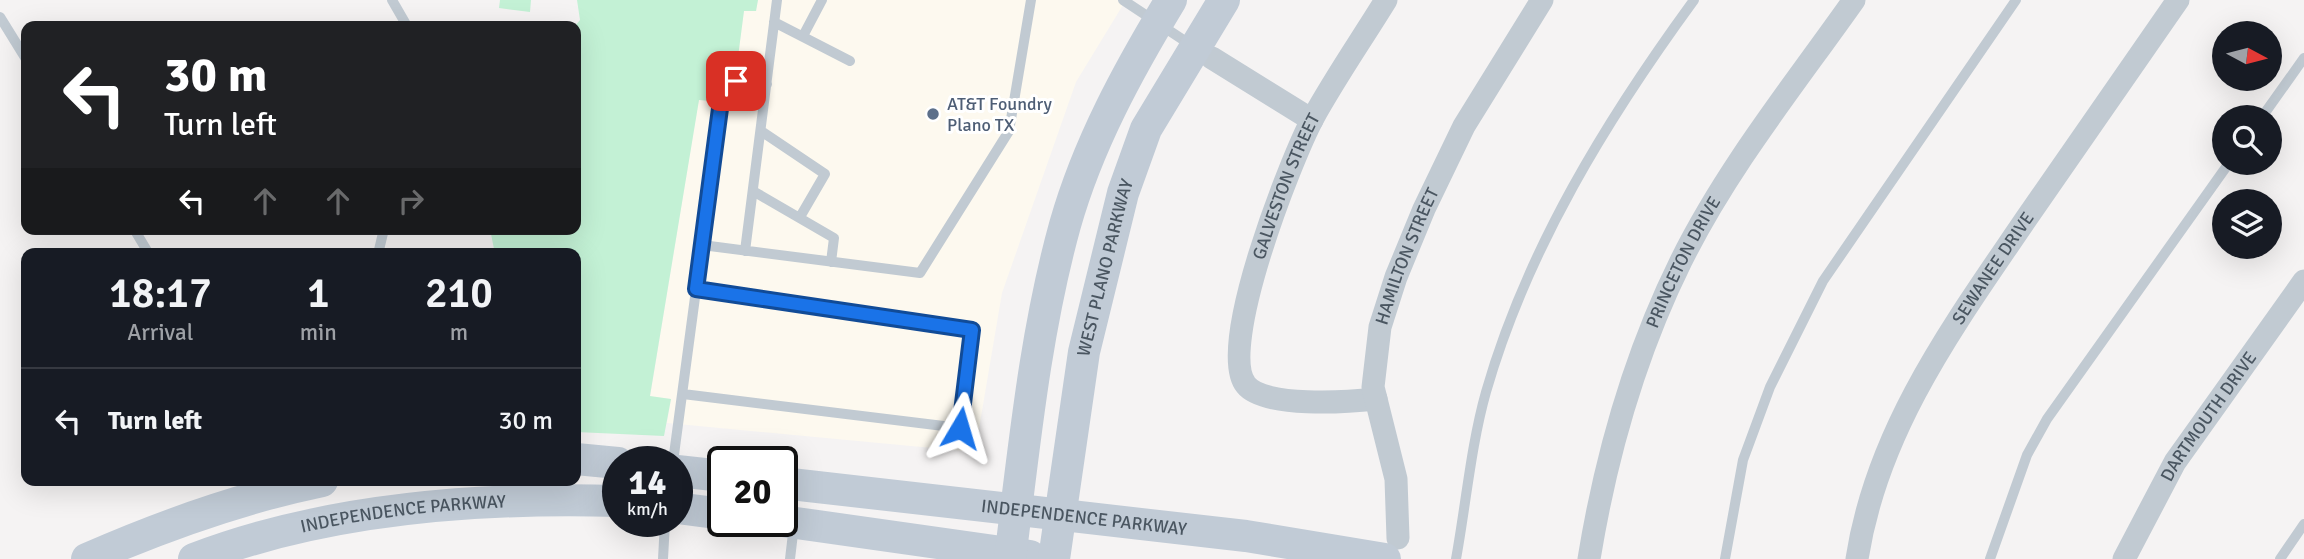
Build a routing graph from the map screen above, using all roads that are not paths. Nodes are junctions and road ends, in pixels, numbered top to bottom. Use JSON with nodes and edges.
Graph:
{"nodes":[{"id":1,"x":392,"y":0,"type":"edge"},
{"id":2,"x":777,"y":0,"type":"edge"},
{"id":3,"x":822,"y":0,"type":"edge"},
{"id":4,"x":1031,"y":0,"type":"edge"},
{"id":5,"x":1123,"y":0,"type":"edge"},
{"id":6,"x":1224,"y":0,"type":"edge"},
{"id":7,"x":1386,"y":0,"type":"edge"},
{"id":8,"x":1542,"y":0,"type":"edge"},
{"id":9,"x":1694,"y":0,"type":"edge"},
{"id":10,"x":1854,"y":0,"type":"edge"},
{"id":11,"x":2016,"y":0,"type":"edge"},
{"id":12,"x":2178,"y":0,"type":"edge"},
{"id":13,"x":1164,"y":11,"type":"edge"},
{"id":14,"x":0,"y":17,"type":"edge"},
{"id":15,"x":404,"y":21,"type":"edge"},
{"id":16,"x":774,"y":22,"type":"junction"},
{"id":17,"x":803,"y":36,"type":"junction"},
{"id":18,"x":21,"y":51,"type":"edge"},
{"id":19,"x":1204,"y":53,"type":"junction"},
{"id":20,"x":2304,"y":58,"type":"edge"},
{"id":21,"x":850,"y":61,"type":"dead end"},
{"id":22,"x":766,"y":84,"type":"junction"},
{"id":23,"x":2271,"y":105,"type":"edge"},
{"id":24,"x":1312,"y":120,"type":"junction"},
{"id":25,"x":761,"y":131,"type":"junction"},
{"id":26,"x":2220,"y":175,"type":"edge"},
{"id":27,"x":753,"y":191,"type":"junction"},
{"id":28,"x":800,"y":217,"type":"junction"},
{"id":29,"x":702,"y":245,"type":"junction"},
{"id":30,"x":745,"y":251,"type":"junction"},
{"id":31,"x":831,"y":262,"type":"junction"},
{"id":32,"x":2304,"y":281,"type":"edge"},
{"id":33,"x":696,"y":289,"type":"junction"},
{"id":34,"x":683,"y":394,"type":"junction"},
{"id":35,"x":1376,"y":399,"type":"junction"},
{"id":36,"x":675,"y":446,"type":"edge"},
{"id":37,"x":581,"y":459,"type":"edge"},
{"id":38,"x":602,"y":461,"type":"edge"},
{"id":39,"x":798,"y":485,"type":"edge"},
{"id":40,"x":311,"y":486,"type":"edge"},
{"id":41,"x":602,"y":501,"type":"edge"},
{"id":42,"x":268,"y":507,"type":"edge"},
{"id":43,"x":1017,"y":509,"type":"junction"},
{"id":44,"x":1061,"y":514,"type":"junction"},
{"id":45,"x":798,"y":524,"type":"edge"},
{"id":46,"x":2304,"y":524,"type":"edge"},
{"id":47,"x":664,"y":537,"type":"edge"},
{"id":48,"x":789,"y":537,"type":"edge"},
{"id":49,"x":1393,"y":552,"type":"edge"},
{"id":50,"x":1010,"y":556,"type":"edge"},
{"id":51,"x":87,"y":559,"type":"edge"},
{"id":52,"x":194,"y":559,"type":"edge"},
{"id":53,"x":663,"y":559,"type":"edge"},
{"id":54,"x":790,"y":559,"type":"edge"},
{"id":55,"x":1055,"y":559,"type":"edge"},
{"id":56,"x":1456,"y":559,"type":"edge"},
{"id":57,"x":1589,"y":559,"type":"edge"},
{"id":58,"x":1725,"y":559,"type":"edge"},
{"id":59,"x":1857,"y":559,"type":"edge"},
{"id":60,"x":1990,"y":559,"type":"edge"},
{"id":61,"x":2124,"y":559,"type":"edge"},
{"id":62,"x":2280,"y":559,"type":"edge"}],
"edges":[{"from":1,"to":15,"type":"lane"},
{"from":2,"to":16,"type":"lane"},
{"from":3,"to":17,"type":"lane"},
{"from":4,"to":31,"type":"lane"},
{"from":5,"to":13,"type":"lane"},
{"from":6,"to":19,"type":"main road","name":"WEST PLANO PARKWAY"},
{"from":7,"to":24,"type":"street","name":"GALVESTON STREET"},
{"from":8,"to":35,"type":"street","name":"HAMILTON STREET"},
{"from":9,"to":56,"type":"lane"},
{"from":10,"to":57,"type":"street","name":"PRINCETON DRIVE"},
{"from":11,"to":58,"type":"lane"},
{"from":12,"to":59,"type":"street","name":"SEWANEE DRIVE"},
{"from":13,"to":19,"type":"lane"},
{"from":13,"to":43,"type":"main road"},
{"from":14,"to":18,"type":"lane"},
{"from":16,"to":17,"type":"lane"},
{"from":16,"to":22,"type":"lane"},
{"from":17,"to":21,"type":"lane"},
{"from":19,"to":24,"type":"street"},
{"from":19,"to":44,"type":"main road","name":"WEST PLANO PARKWAY"},
{"from":20,"to":23,"type":"lane"},
{"from":22,"to":25,"type":"lane"},
{"from":22,"to":29,"type":"lane"},
{"from":24,"to":35,"type":"street","name":"GALVESTON STREET"},
{"from":25,"to":27,"type":"lane"},
{"from":25,"to":28,"type":"lane"},
{"from":26,"to":60,"type":"lane"},
{"from":27,"to":28,"type":"lane"},
{"from":27,"to":30,"type":"lane"},
{"from":28,"to":31,"type":"lane"},
{"from":29,"to":30,"type":"lane"},
{"from":29,"to":33,"type":"lane"},
{"from":30,"to":31,"type":"lane"},
{"from":32,"to":61,"type":"street","name":"DARTMOUTH DRIVE"},
{"from":33,"to":34,"type":"lane"},
{"from":33,"to":34,"type":"lane"},
{"from":34,"to":36,"type":"lane"},
{"from":35,"to":49,"type":"street","name":"HAMILTON STREET"},
{"from":37,"to":38,"type":"main road"},
{"from":39,"to":43,"type":"main road","name":"INDEPENDENCE PARKWAY"},
{"from":40,"to":42,"type":"main road","name":"INDEPENDENCE PARKWAY"},
{"from":41,"to":42,"type":"main road","name":"INDEPENDENCE PARKWAY"},
{"from":42,"to":51,"type":"main road","name":"INDEPENDENCE PARKWAY"},
{"from":42,"to":52,"type":"main road","name":"INDEPENDENCE PARKWAY"},
{"from":43,"to":44,"type":"main road","name":"INDEPENDENCE PARKWAY"},
{"from":43,"to":50,"type":"main road"},
{"from":44,"to":49,"type":"main road","name":"INDEPENDENCE PARKWAY"},
{"from":44,"to":55,"type":"main road","name":"WEST PLANO PARKWAY"},
{"from":45,"to":50,"type":"main road"},
{"from":46,"to":62,"type":"lane"},
{"from":47,"to":53,"type":"lane"},
{"from":48,"to":54,"type":"lane"},
{"from":50,"to":55,"type":"main road"}]}
